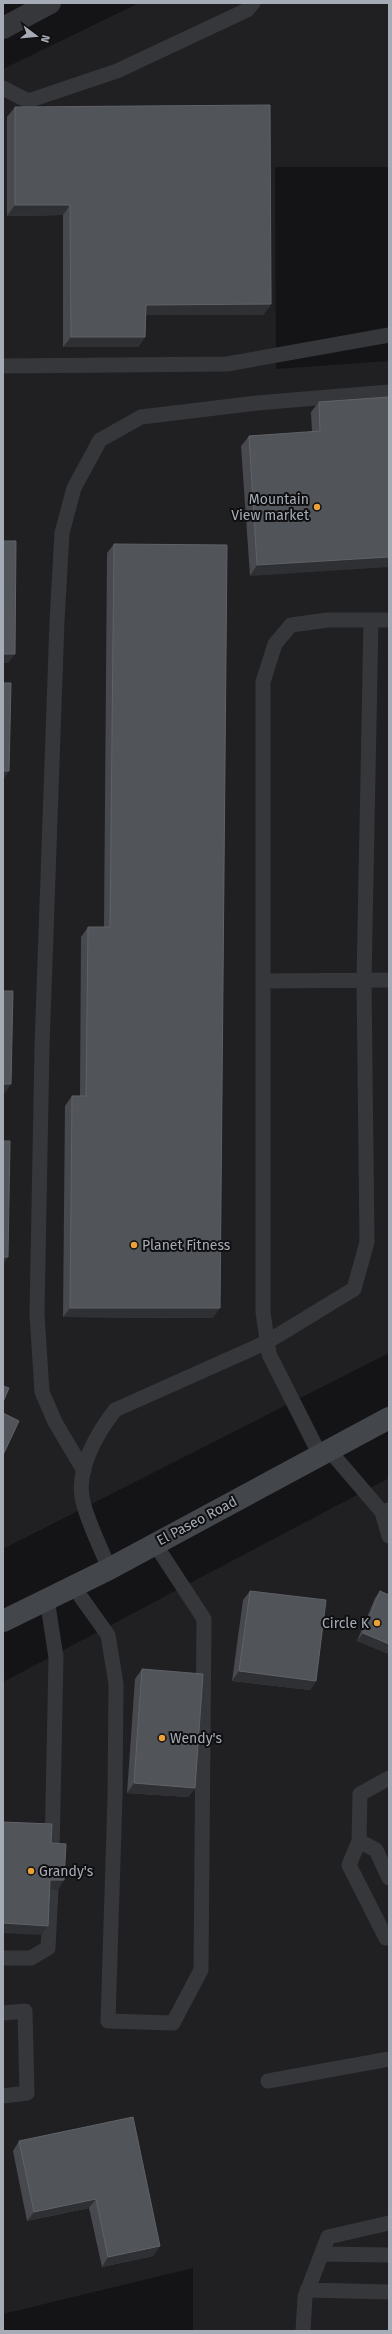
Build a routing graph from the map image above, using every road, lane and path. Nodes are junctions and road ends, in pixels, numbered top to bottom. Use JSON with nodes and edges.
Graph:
{"nodes":[{"id":1,"x":50,"y":3,"type":"edge"},
{"id":2,"x":253,"y":3,"type":"edge"},
{"id":3,"x":3,"y":28,"type":"edge"},
{"id":4,"x":3,"y":88,"type":"edge"},
{"id":5,"x":389,"y":335,"type":"edge"},
{"id":6,"x":3,"y":366,"type":"edge"},
{"id":7,"x":389,"y":392,"type":"edge"},
{"id":8,"x":371,"y":620,"type":"junction"},
{"id":9,"x":389,"y":620,"type":"edge"},
{"id":10,"x":364,"y":980,"type":"junction"},
{"id":11,"x":389,"y":980,"type":"edge"},
{"id":12,"x":263,"y":981,"type":"junction"},
{"id":13,"x":267,"y":1342,"type":"junction"},
{"id":14,"x":389,"y":1418,"type":"edge"},
{"id":15,"x":324,"y":1453,"type":"junction"},
{"id":16,"x":84,"y":1471,"type":"junction"},
{"id":17,"x":387,"y":1513,"type":"edge"},
{"id":18,"x":389,"y":1536,"type":"edge"},
{"id":19,"x":155,"y":1544,"type":"junction"},
{"id":20,"x":109,"y":1569,"type":"junction"},
{"id":21,"x":73,"y":1586,"type":"junction"},
{"id":22,"x":47,"y":1600,"type":"junction"},
{"id":23,"x":3,"y":1621,"type":"edge"},
{"id":24,"x":389,"y":1778,"type":"edge"},
{"id":25,"x":359,"y":1841,"type":"junction"},
{"id":26,"x":52,"y":1852,"type":"edge"},
{"id":27,"x":389,"y":1878,"type":"edge"},
{"id":28,"x":50,"y":1890,"type":"edge"},
{"id":29,"x":389,"y":1936,"type":"edge"},
{"id":30,"x":3,"y":1958,"type":"edge"},
{"id":31,"x":3,"y":2013,"type":"edge"},
{"id":32,"x":389,"y":2059,"type":"edge"},
{"id":33,"x":268,"y":2081,"type":"dead end"},
{"id":34,"x":3,"y":2096,"type":"edge"},
{"id":35,"x":389,"y":2223,"type":"edge"},
{"id":36,"x":323,"y":2254,"type":"junction"},
{"id":37,"x":389,"y":2255,"type":"edge"},
{"id":38,"x":307,"y":2290,"type":"junction"},
{"id":39,"x":389,"y":2292,"type":"edge"},
{"id":40,"x":303,"y":2331,"type":"edge"}],
"edges":[{"from":1,"to":3,"type":"street"},
{"from":2,"to":4,"type":"lane"},
{"from":5,"to":6,"type":"lane"},
{"from":7,"to":16,"type":"lane"},
{"from":8,"to":9,"type":"lane"},
{"from":8,"to":10,"type":"lane"},
{"from":8,"to":12,"type":"lane"},
{"from":10,"to":11,"type":"lane"},
{"from":10,"to":12,"type":"lane"},
{"from":10,"to":13,"type":"lane"},
{"from":12,"to":13,"type":"lane"},
{"from":13,"to":15,"type":"lane"},
{"from":13,"to":16,"type":"lane"},
{"from":14,"to":15,"type":"main road","name":"El Paseo Road"},
{"from":15,"to":17,"type":"lane"},
{"from":15,"to":19,"type":"main road","name":"El Paseo Road"},
{"from":16,"to":20,"type":"lane"},
{"from":17,"to":18,"type":"lane"},
{"from":19,"to":20,"type":"main road","name":"El Paseo Road"},
{"from":19,"to":21,"type":"lane"},
{"from":20,"to":21,"type":"main road","name":"El Paseo Road"},
{"from":21,"to":22,"type":"main road","name":"El Paseo Road"},
{"from":22,"to":23,"type":"main road","name":"El Paseo Road"},
{"from":22,"to":26,"type":"lane"},
{"from":24,"to":25,"type":"lane"},
{"from":25,"to":27,"type":"lane"},
{"from":25,"to":29,"type":"lane"},
{"from":28,"to":30,"type":"lane"},
{"from":31,"to":34,"type":"lane"},
{"from":32,"to":33,"type":"lane"},
{"from":35,"to":36,"type":"lane"},
{"from":36,"to":37,"type":"lane"},
{"from":36,"to":38,"type":"lane"},
{"from":38,"to":39,"type":"lane"},
{"from":38,"to":40,"type":"lane"}]}
